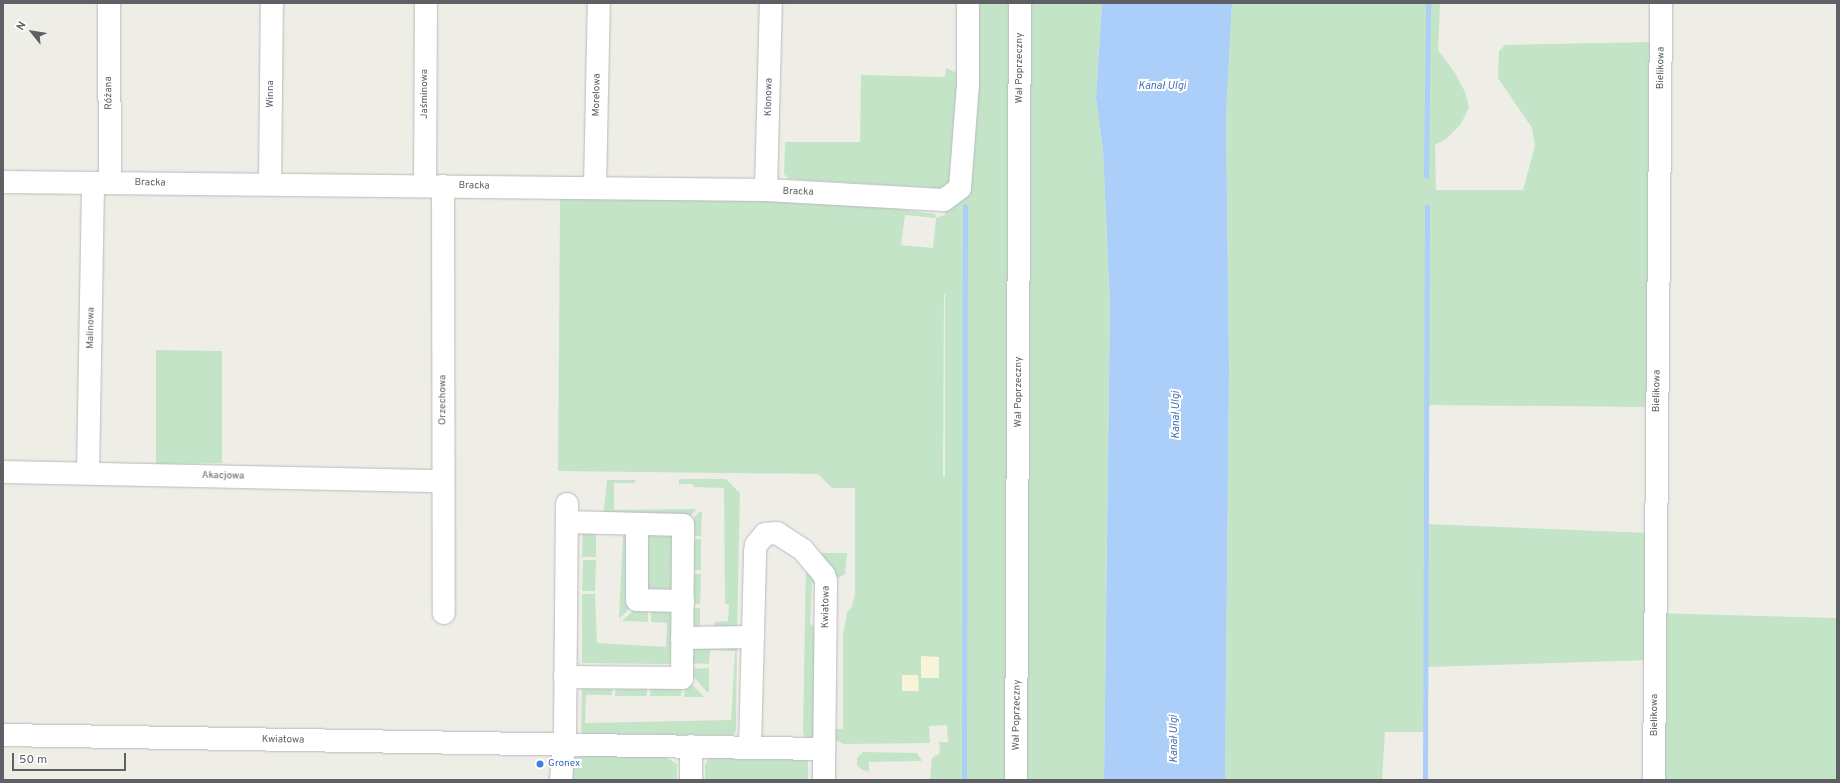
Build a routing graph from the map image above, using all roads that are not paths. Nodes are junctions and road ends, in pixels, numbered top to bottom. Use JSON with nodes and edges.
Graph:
{"nodes":[{"id":1,"x":108,"y":3,"type":"edge"},
{"id":2,"x":272,"y":3,"type":"edge"},
{"id":3,"x":426,"y":3,"type":"edge"},
{"id":4,"x":599,"y":3,"type":"edge"},
{"id":5,"x":771,"y":3,"type":"edge"},
{"id":6,"x":968,"y":3,"type":"edge"},
{"id":7,"x":1020,"y":3,"type":"edge"},
{"id":8,"x":1662,"y":3,"type":"edge"},
{"id":9,"x":3,"y":182,"type":"edge"},
{"id":10,"x":102,"y":183,"type":"junction"},
{"id":11,"x":270,"y":184,"type":"junction"},
{"id":12,"x":434,"y":186,"type":"junction"},
{"id":13,"x":595,"y":187,"type":"junction"},
{"id":14,"x":766,"y":190,"type":"junction"},
{"id":15,"x":3,"y":472,"type":"edge"},
{"id":16,"x":88,"y":473,"type":"junction"},
{"id":17,"x":443,"y":481,"type":"junction"},
{"id":18,"x":637,"y":524,"type":"junction"},
{"id":19,"x":683,"y":601,"type":"junction"},
{"id":20,"x":444,"y":613,"type":"dead end"},
{"id":21,"x":753,"y":637,"type":"junction"},
{"id":22,"x":682,"y":638,"type":"junction"},
{"id":23,"x":565,"y":677,"type":"junction"},
{"id":24,"x":3,"y":735,"type":"edge"},
{"id":25,"x":563,"y":745,"type":"junction"},
{"id":26,"x":691,"y":746,"type":"junction"},
{"id":27,"x":750,"y":747,"type":"junction"},
{"id":28,"x":824,"y":749,"type":"junction"},
{"id":29,"x":561,"y":780,"type":"edge"},
{"id":30,"x":691,"y":780,"type":"edge"},
{"id":31,"x":824,"y":780,"type":"edge"},
{"id":32,"x":1016,"y":780,"type":"edge"},
{"id":33,"x":1654,"y":780,"type":"edge"}],
"edges":[{"from":1,"to":10,"type":"street","name":"Różana"},
{"from":2,"to":11,"type":"street","name":"Winna"},
{"from":3,"to":12,"type":"street","name":"Jaśminowa"},
{"from":4,"to":13,"type":"street","name":"Morelowa"},
{"from":5,"to":14,"type":"street","name":"Klonowa"},
{"from":6,"to":14,"type":"street","name":"Bracka"},
{"from":7,"to":32,"type":"street","name":"Wał Poprzeczny"},
{"from":8,"to":33,"type":"street","name":"Bielikowa"},
{"from":9,"to":10,"type":"street","name":"Bracka"},
{"from":10,"to":11,"type":"street","name":"Bracka"},
{"from":10,"to":16,"type":"street","name":"Malinowa"},
{"from":11,"to":12,"type":"street","name":"Bracka"},
{"from":12,"to":13,"type":"street","name":"Bracka"},
{"from":12,"to":17,"type":"street","name":"Orzechowa"},
{"from":13,"to":14,"type":"street","name":"Bracka"},
{"from":15,"to":16,"type":"street","name":"Akacjowa"},
{"from":16,"to":17,"type":"street","name":"Akacjowa"},
{"from":17,"to":20,"type":"street","name":"Orzechowa"},
{"from":18,"to":19,"type":"street"},
{"from":18,"to":19,"type":"street"},
{"from":18,"to":23,"type":"street"},
{"from":19,"to":22,"type":"street"},
{"from":21,"to":22,"type":"street"},
{"from":21,"to":27,"type":"street","name":"Kwiatowa"},
{"from":21,"to":28,"type":"street","name":"Kwiatowa"},
{"from":22,"to":23,"type":"street"},
{"from":23,"to":25,"type":"street"},
{"from":24,"to":25,"type":"street","name":"Kwiatowa"},
{"from":25,"to":26,"type":"street","name":"Kwiatowa"},
{"from":25,"to":29,"type":"street"},
{"from":26,"to":27,"type":"street","name":"Kwiatowa"},
{"from":26,"to":30,"type":"street"},
{"from":27,"to":28,"type":"street","name":"Kwiatowa"},
{"from":28,"to":31,"type":"street"}]}
